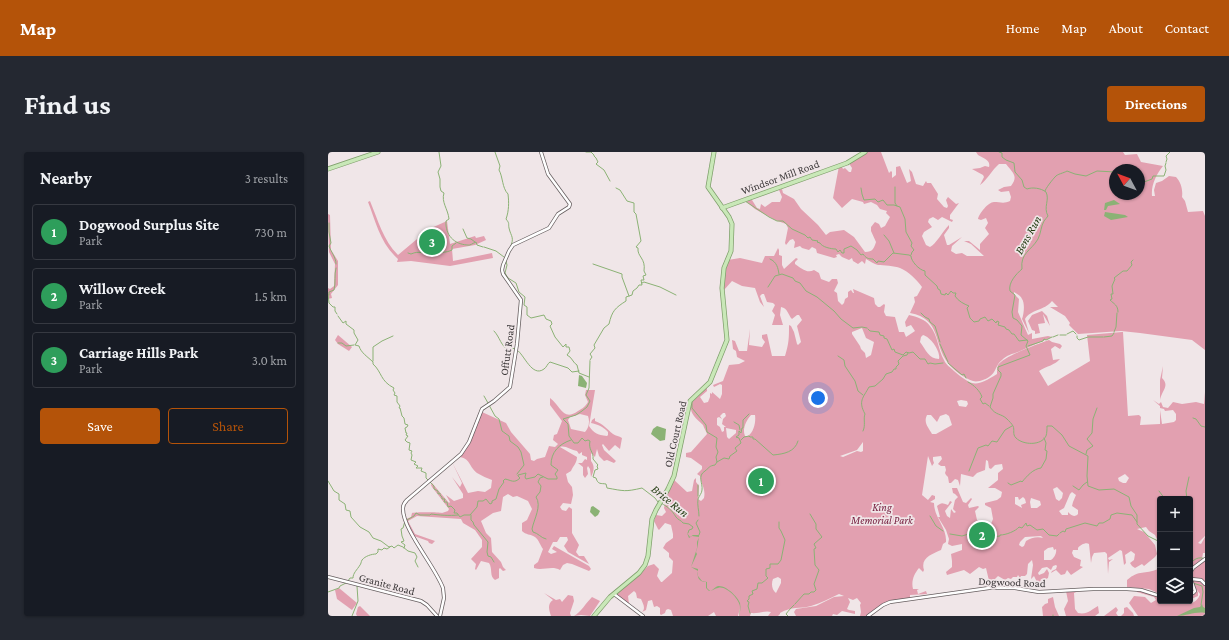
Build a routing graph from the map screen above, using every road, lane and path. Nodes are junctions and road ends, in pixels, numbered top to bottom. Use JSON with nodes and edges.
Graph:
{"nodes":[{"id":1,"x":378,"y":152,"type":"edge"},
{"id":2,"x":541,"y":152,"type":"edge"},
{"id":3,"x":714,"y":152,"type":"edge"},
{"id":4,"x":865,"y":152,"type":"edge"},
{"id":5,"x":328,"y":168,"type":"edge"},
{"id":6,"x":722,"y":208,"type":"junction"},
{"id":7,"x":670,"y":490,"type":"dead end"},
{"id":8,"x":666,"y":492,"type":"junction"},
{"id":9,"x":1204,"y":559,"type":"edge"},
{"id":10,"x":1193,"y":568,"type":"edge"},
{"id":11,"x":328,"y":577,"type":"edge"},
{"id":12,"x":1193,"y":579,"type":"edge"},
{"id":13,"x":1205,"y":584,"type":"edge"},
{"id":14,"x":614,"y":594,"type":"junction"},
{"id":15,"x":1157,"y":595,"type":"edge"},
{"id":16,"x":437,"y":616,"type":"edge"},
{"id":17,"x":440,"y":616,"type":"edge"},
{"id":18,"x":594,"y":616,"type":"edge"},
{"id":19,"x":643,"y":616,"type":"edge"},
{"id":20,"x":868,"y":616,"type":"edge"}],
"edges":[{"from":1,"to":5,"type":"main road"},
{"from":2,"to":17,"type":"street","name":"Offutt Road"},
{"from":3,"to":6,"type":"main road","name":"Old Court Road"},
{"from":4,"to":6,"type":"main road","name":"Windsor Mill Road"},
{"from":6,"to":8,"type":"main road","name":"Old Court Road"},
{"from":7,"to":8,"type":"main road"},
{"from":8,"to":14,"type":"main road","name":"Old Court Road"},
{"from":9,"to":10,"type":"street"},
{"from":11,"to":16,"type":"street","name":"Granite Road"},
{"from":12,"to":13,"type":"street"},
{"from":14,"to":18,"type":"main road","name":"Old Court Road"},
{"from":14,"to":19,"type":"street"},
{"from":15,"to":20,"type":"street","name":"Dogwood Road"}]}
